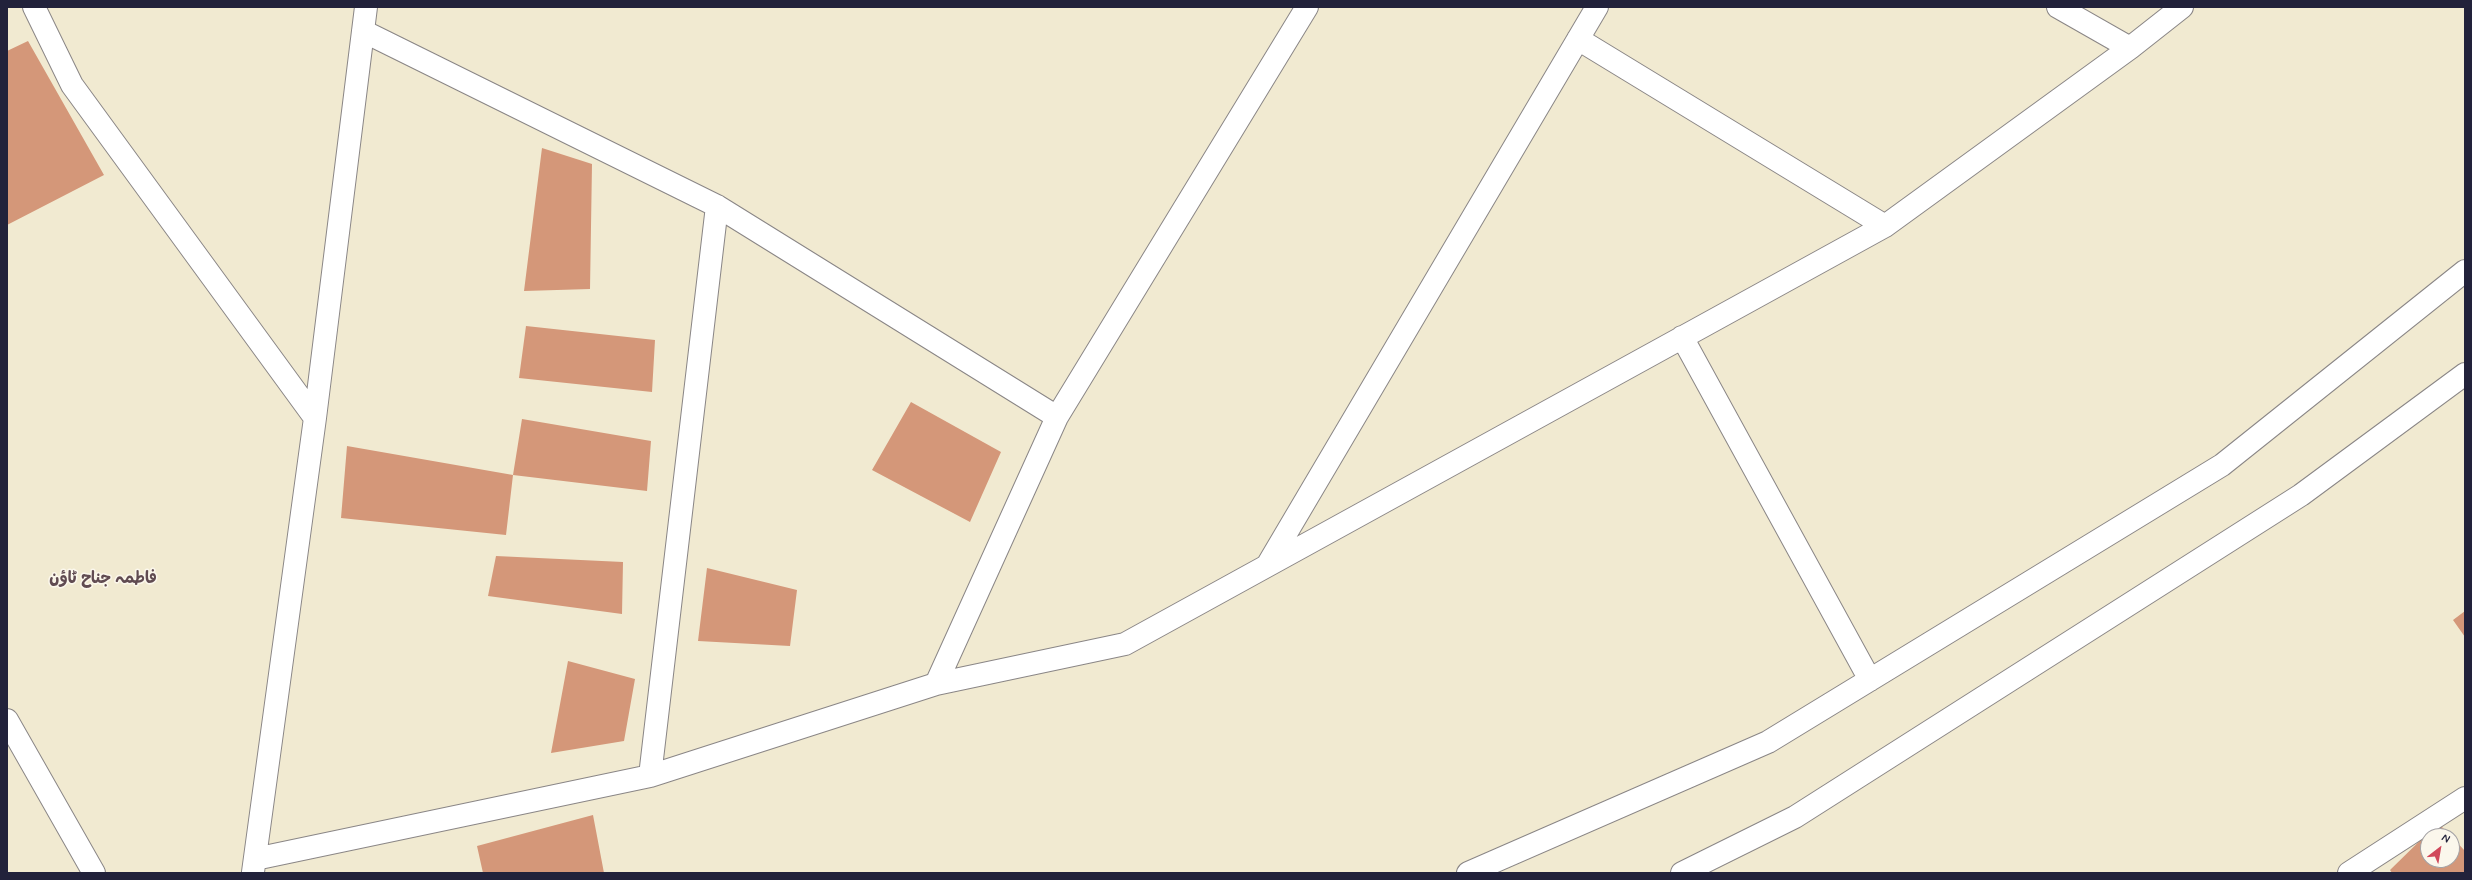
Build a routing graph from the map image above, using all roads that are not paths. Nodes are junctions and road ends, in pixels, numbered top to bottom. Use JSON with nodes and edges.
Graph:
{"nodes":[{"id":1,"x":34,"y":7,"type":"edge"},
{"id":2,"x":366,"y":7,"type":"edge"},
{"id":3,"x":1307,"y":7,"type":"edge"},
{"id":4,"x":1597,"y":7,"type":"edge"},
{"id":5,"x":2058,"y":7,"type":"edge"},
{"id":6,"x":2182,"y":7,"type":"edge"},
{"id":7,"x":363,"y":31,"type":"junction"},
{"id":8,"x":1578,"y":39,"type":"junction"},
{"id":9,"x":2130,"y":48,"type":"junction"},
{"id":10,"x":717,"y":206,"type":"junction"},
{"id":11,"x":1885,"y":226,"type":"junction"},
{"id":12,"x":2465,"y":271,"type":"edge"},
{"id":13,"x":1682,"y":337,"type":"junction"},
{"id":14,"x":2465,"y":374,"type":"edge"},
{"id":15,"x":1057,"y":417,"type":"junction"},
{"id":16,"x":315,"y":418,"type":"junction"},
{"id":17,"x":1268,"y":565,"type":"junction"},
{"id":18,"x":1870,"y":680,"type":"junction"},
{"id":19,"x":936,"y":684,"type":"junction"},
{"id":20,"x":7,"y":720,"type":"edge"},
{"id":21,"x":650,"y":776,"type":"junction"},
{"id":22,"x":2465,"y":798,"type":"edge"},
{"id":23,"x":254,"y":866,"type":"edge"},
{"id":24,"x":94,"y":873,"type":"edge"},
{"id":25,"x":1468,"y":873,"type":"edge"},
{"id":26,"x":1682,"y":873,"type":"edge"},
{"id":27,"x":2348,"y":873,"type":"edge"}],
"edges":[{"from":1,"to":16,"type":"street"},
{"from":2,"to":7,"type":"street"},
{"from":3,"to":15,"type":"street"},
{"from":4,"to":8,"type":"street"},
{"from":5,"to":9,"type":"street"},
{"from":6,"to":9,"type":"street"},
{"from":7,"to":10,"type":"street"},
{"from":7,"to":16,"type":"street"},
{"from":8,"to":11,"type":"street"},
{"from":8,"to":17,"type":"street"},
{"from":9,"to":11,"type":"street"},
{"from":10,"to":15,"type":"street"},
{"from":10,"to":21,"type":"street"},
{"from":11,"to":13,"type":"street"},
{"from":12,"to":18,"type":"street"},
{"from":13,"to":17,"type":"street"},
{"from":13,"to":18,"type":"street"},
{"from":14,"to":26,"type":"street"},
{"from":15,"to":19,"type":"street"},
{"from":16,"to":23,"type":"street"},
{"from":17,"to":19,"type":"street"},
{"from":18,"to":25,"type":"street"},
{"from":19,"to":21,"type":"street"},
{"from":20,"to":24,"type":"street"},
{"from":21,"to":23,"type":"street"},
{"from":22,"to":27,"type":"street"}]}
